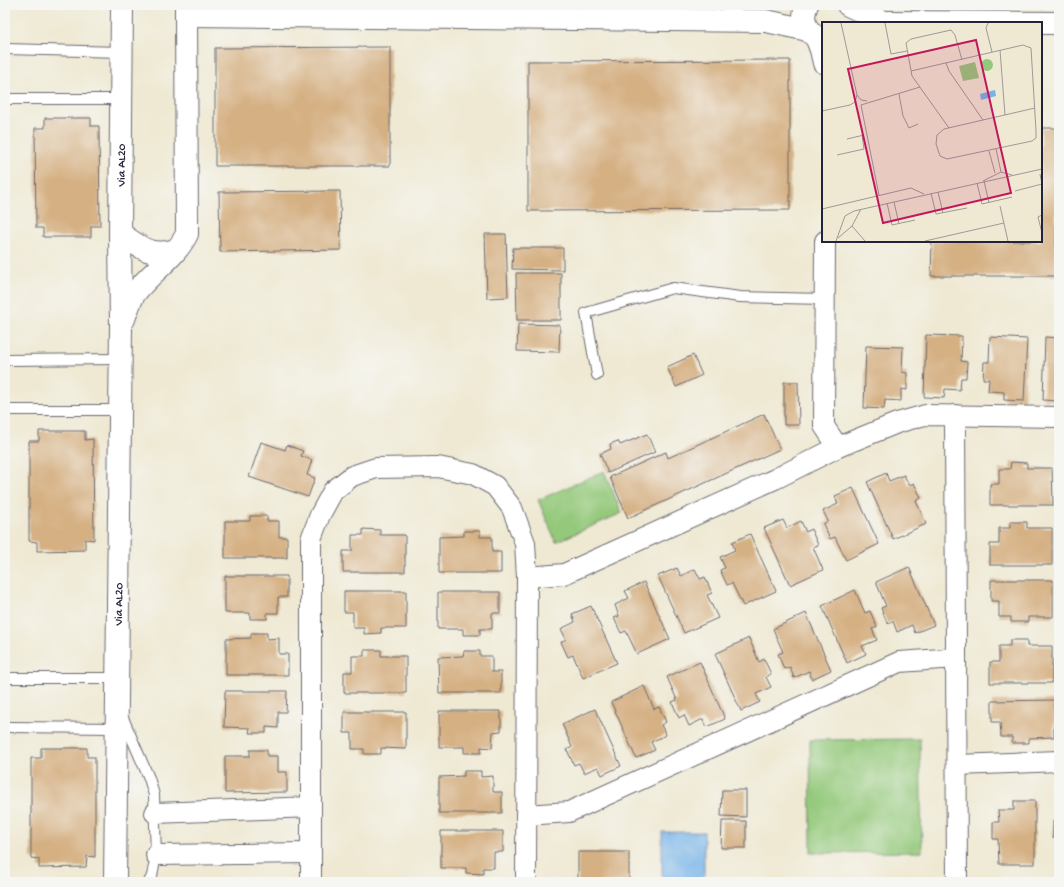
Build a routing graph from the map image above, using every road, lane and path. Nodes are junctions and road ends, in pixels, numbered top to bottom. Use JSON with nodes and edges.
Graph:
{"nodes":[{"id":1,"x":122,"y":5,"type":"edge"},
{"id":2,"x":807,"y":5,"type":"edge"},
{"id":3,"x":847,"y":5,"type":"edge"},
{"id":4,"x":186,"y":10,"type":"edge"},
{"id":5,"x":766,"y":21,"type":"junction"},
{"id":6,"x":849,"y":22,"type":"edge"},
{"id":7,"x":882,"y":22,"type":"edge"},
{"id":8,"x":1042,"y":23,"type":"edge"},
{"id":9,"x":1059,"y":23,"type":"edge"},
{"id":10,"x":816,"y":36,"type":"edge"},
{"id":11,"x":5,"y":49,"type":"edge"},
{"id":12,"x":122,"y":52,"type":"junction"},
{"id":13,"x":822,"y":59,"type":"edge"},
{"id":14,"x":5,"y":99,"type":"edge"},
{"id":15,"x":121,"y":99,"type":"junction"},
{"id":16,"x":120,"y":233,"type":"junction"},
{"id":17,"x":181,"y":242,"type":"junction"},
{"id":18,"x":825,"y":242,"type":"edge"},
{"id":19,"x":825,"y":299,"type":"junction"},
{"id":20,"x":121,"y":326,"type":"junction"},
{"id":21,"x":121,"y":359,"type":"junction"},
{"id":22,"x":5,"y":360,"type":"edge"},
{"id":23,"x":597,"y":375,"type":"dead end"},
{"id":24,"x":5,"y":410,"type":"edge"},
{"id":25,"x":120,"y":410,"type":"junction"},
{"id":26,"x":955,"y":415,"type":"junction"},
{"id":27,"x":1059,"y":418,"type":"edge"},
{"id":28,"x":838,"y":448,"type":"junction"},
{"id":29,"x":527,"y":577,"type":"junction"},
{"id":30,"x":956,"y":658,"type":"junction"},
{"id":31,"x":5,"y":678,"type":"edge"},
{"id":32,"x":118,"y":678,"type":"junction"},
{"id":33,"x":117,"y":706,"type":"junction"},
{"id":34,"x":5,"y":727,"type":"edge"},
{"id":35,"x":117,"y":728,"type":"junction"},
{"id":36,"x":1059,"y":761,"type":"edge"},
{"id":37,"x":957,"y":765,"type":"junction"},
{"id":38,"x":311,"y":807,"type":"junction"},
{"id":39,"x":155,"y":813,"type":"junction"},
{"id":40,"x":526,"y":815,"type":"junction"},
{"id":41,"x":311,"y":853,"type":"junction"},
{"id":42,"x":156,"y":855,"type":"junction"},
{"id":43,"x":115,"y":882,"type":"edge"},
{"id":44,"x":149,"y":882,"type":"edge"},
{"id":45,"x":312,"y":882,"type":"edge"},
{"id":46,"x":526,"y":882,"type":"edge"},
{"id":47,"x":958,"y":882,"type":"edge"}],
"edges":[{"from":1,"to":12,"type":"street","name":"Via AL20"},
{"from":2,"to":5,"type":"street"},
{"from":2,"to":10,"type":"street"},
{"from":3,"to":6,"type":"street"},
{"from":3,"to":7,"type":"street"},
{"from":4,"to":5,"type":"street"},
{"from":4,"to":17,"type":"street"},
{"from":5,"to":10,"type":"street"},
{"from":8,"to":9,"type":"street"},
{"from":10,"to":13,"type":"street"},
{"from":11,"to":12,"type":"lane"},
{"from":12,"to":15,"type":"street","name":"Via AL20"},
{"from":14,"to":15,"type":"lane"},
{"from":15,"to":16,"type":"street","name":"Via AL20"},
{"from":16,"to":17,"type":"street"},
{"from":16,"to":20,"type":"street","name":"Via AL20"},
{"from":17,"to":20,"type":"street","name":"Via AL20"},
{"from":18,"to":19,"type":"street"},
{"from":19,"to":23,"type":"lane"},
{"from":19,"to":28,"type":"street"},
{"from":20,"to":21,"type":"street","name":"Via AL20"},
{"from":21,"to":22,"type":"lane"},
{"from":21,"to":25,"type":"street","name":"Via AL20"},
{"from":24,"to":25,"type":"lane"},
{"from":25,"to":32,"type":"street","name":"Via AL20"},
{"from":26,"to":27,"type":"street"},
{"from":26,"to":28,"type":"street"},
{"from":26,"to":30,"type":"street"},
{"from":28,"to":29,"type":"street"},
{"from":29,"to":38,"type":"street"},
{"from":29,"to":40,"type":"street"},
{"from":30,"to":37,"type":"street"},
{"from":30,"to":40,"type":"street"},
{"from":31,"to":32,"type":"lane"},
{"from":32,"to":33,"type":"street","name":"Via AL20"},
{"from":33,"to":35,"type":"street","name":"Via AL20"},
{"from":33,"to":39,"type":"lane"},
{"from":34,"to":35,"type":"lane"},
{"from":35,"to":43,"type":"street","name":"Via AL20"},
{"from":36,"to":37,"type":"street"},
{"from":37,"to":47,"type":"street"},
{"from":38,"to":39,"type":"street"},
{"from":38,"to":41,"type":"street"},
{"from":39,"to":42,"type":"lane"},
{"from":40,"to":46,"type":"street"},
{"from":41,"to":42,"type":"street"},
{"from":41,"to":45,"type":"street"},
{"from":42,"to":44,"type":"lane"}]}
